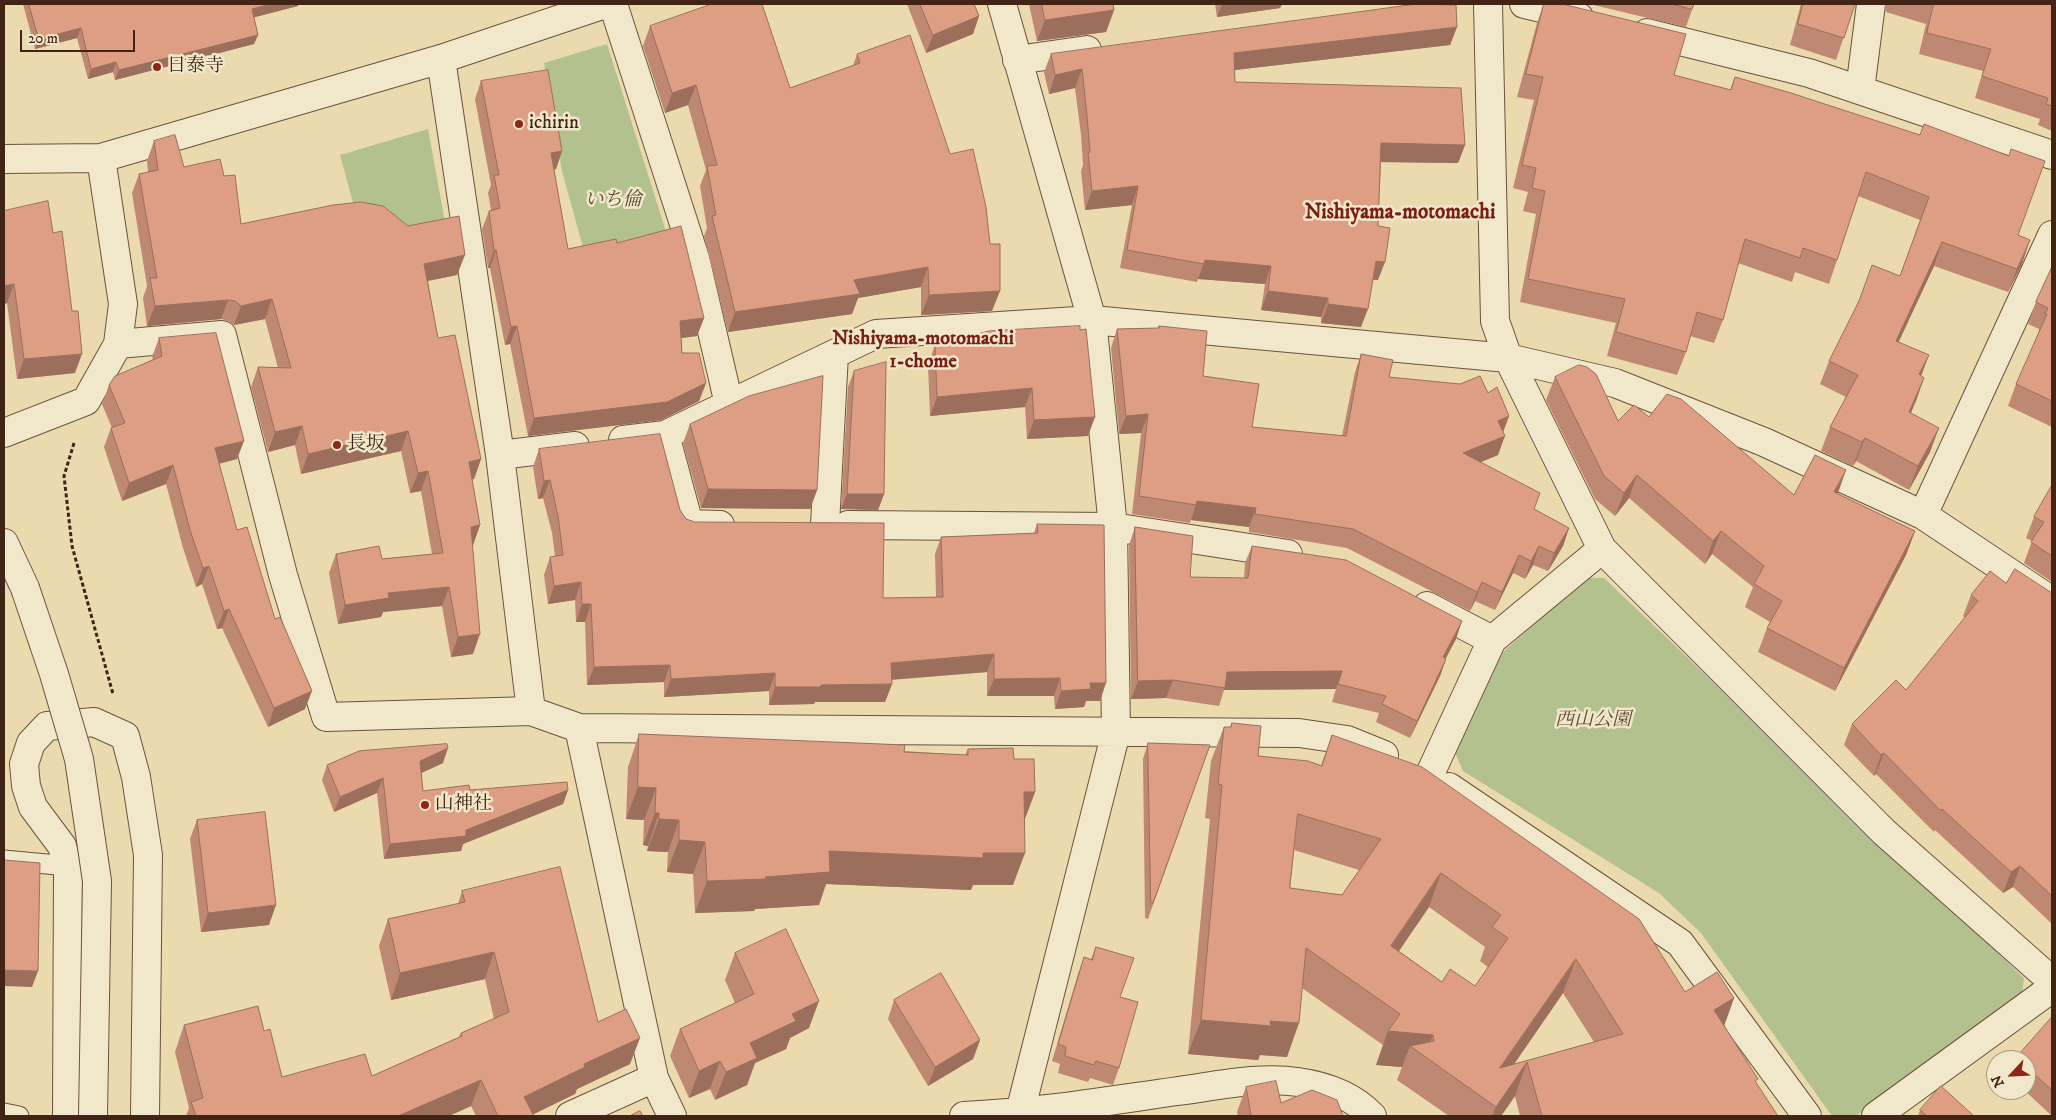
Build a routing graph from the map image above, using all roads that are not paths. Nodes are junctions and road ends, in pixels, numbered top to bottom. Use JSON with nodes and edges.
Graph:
{"nodes":[{"id":1,"x":605,"y":4,"type":"edge"},
{"id":2,"x":612,"y":4,"type":"edge"},
{"id":3,"x":1002,"y":4,"type":"edge"},
{"id":4,"x":1488,"y":4,"type":"edge"},
{"id":5,"x":1524,"y":4,"type":"edge"},
{"id":6,"x":1872,"y":4,"type":"edge"},
{"id":7,"x":1116,"y":46,"type":"edge"},
{"id":8,"x":441,"y":59,"type":"junction"},
{"id":9,"x":1017,"y":60,"type":"junction"},
{"id":10,"x":1860,"y":90,"type":"junction"},
{"id":11,"x":2052,"y":155,"type":"edge"},
{"id":12,"x":101,"y":158,"type":"junction"},
{"id":13,"x":4,"y":159,"type":"edge"},
{"id":14,"x":2052,"y":235,"type":"edge"},
{"id":15,"x":1092,"y":320,"type":"junction"},
{"id":16,"x":118,"y":344,"type":"junction"},
{"id":17,"x":834,"y":354,"type":"junction"},
{"id":18,"x":1508,"y":358,"type":"junction"},
{"id":19,"x":729,"y":404,"type":"junction"},
{"id":20,"x":4,"y":433,"type":"edge"},
{"id":21,"x":666,"y":435,"type":"junction"},
{"id":22,"x":500,"y":455,"type":"junction"},
{"id":23,"x":1923,"y":516,"type":"junction"},
{"id":24,"x":747,"y":525,"type":"edge"},
{"id":25,"x":796,"y":525,"type":"edge"},
{"id":26,"x":825,"y":525,"type":"junction"},
{"id":27,"x":1113,"y":527,"type":"junction"},
{"id":28,"x":4,"y":544,"type":"edge"},
{"id":29,"x":1602,"y":549,"type":"junction"},
{"id":30,"x":1316,"y":558,"type":"edge"},
{"id":31,"x":1405,"y":595,"type":"edge"},
{"id":32,"x":2052,"y":601,"type":"edge"},
{"id":33,"x":1492,"y":640,"type":"junction"},
{"id":34,"x":531,"y":711,"type":"junction"},
{"id":35,"x":579,"y":728,"type":"junction"},
{"id":36,"x":1116,"y":732,"type":"junction"},
{"id":37,"x":1415,"y":768,"type":"junction"},
{"id":38,"x":4,"y":860,"type":"edge"},
{"id":39,"x":68,"y":866,"type":"junction"},
{"id":40,"x":2052,"y":981,"type":"edge"},
{"id":41,"x":2052,"y":988,"type":"edge"},
{"id":42,"x":654,"y":1078,"type":"junction"},
{"id":43,"x":4,"y":1113,"type":"edge"},
{"id":44,"x":1019,"y":1115,"type":"edge"},
{"id":45,"x":19,"y":1116,"type":"edge"},
{"id":46,"x":66,"y":1116,"type":"edge"},
{"id":47,"x":93,"y":1116,"type":"edge"},
{"id":48,"x":145,"y":1116,"type":"edge"},
{"id":49,"x":570,"y":1116,"type":"edge"},
{"id":50,"x":672,"y":1116,"type":"edge"},
{"id":51,"x":964,"y":1116,"type":"edge"},
{"id":52,"x":1372,"y":1116,"type":"edge"},
{"id":53,"x":1807,"y":1116,"type":"edge"},
{"id":54,"x":1876,"y":1116,"type":"edge"}],
"edges":[{"from":1,"to":8,"type":"street"},
{"from":2,"to":19,"type":"street"},
{"from":3,"to":9,"type":"street"},
{"from":4,"to":18,"type":"street"},
{"from":5,"to":10,"type":"street"},
{"from":6,"to":10,"type":"street"},
{"from":7,"to":9,"type":"street"},
{"from":8,"to":12,"type":"street"},
{"from":8,"to":22,"type":"street"},
{"from":9,"to":15,"type":"street"},
{"from":10,"to":11,"type":"street"},
{"from":12,"to":13,"type":"street"},
{"from":12,"to":16,"type":"street"},
{"from":14,"to":23,"type":"street"},
{"from":15,"to":17,"type":"street"},
{"from":15,"to":18,"type":"street"},
{"from":15,"to":27,"type":"street"},
{"from":16,"to":20,"type":"street"},
{"from":16,"to":34,"type":"street"},
{"from":17,"to":19,"type":"street"},
{"from":17,"to":26,"type":"street"},
{"from":18,"to":23,"type":"street"},
{"from":18,"to":29,"type":"street"},
{"from":19,"to":21,"type":"street"},
{"from":21,"to":22,"type":"street"},
{"from":21,"to":24,"type":"street"},
{"from":22,"to":34,"type":"street"},
{"from":23,"to":32,"type":"street"},
{"from":25,"to":26,"type":"street"},
{"from":26,"to":27,"type":"street"},
{"from":27,"to":30,"type":"street"},
{"from":27,"to":36,"type":"street"},
{"from":28,"to":47,"type":"street","bridge":true},
{"from":29,"to":33,"type":"street"},
{"from":29,"to":40,"type":"street"},
{"from":31,"to":33,"type":"street"},
{"from":33,"to":37,"type":"street"},
{"from":34,"to":35,"type":"street"},
{"from":35,"to":36,"type":"street"},
{"from":35,"to":42,"type":"street"},
{"from":36,"to":37,"type":"street"},
{"from":36,"to":44,"type":"street"},
{"from":37,"to":53,"type":"street"},
{"from":38,"to":39,"type":"lane"},
{"from":39,"to":46,"type":"street"},
{"from":39,"to":48,"type":"street"},
{"from":41,"to":54,"type":"street"},
{"from":42,"to":49,"type":"street"},
{"from":42,"to":50,"type":"street"},
{"from":43,"to":45,"type":"lane"},
{"from":44,"to":51,"type":"street"},
{"from":44,"to":52,"type":"street"}]}
